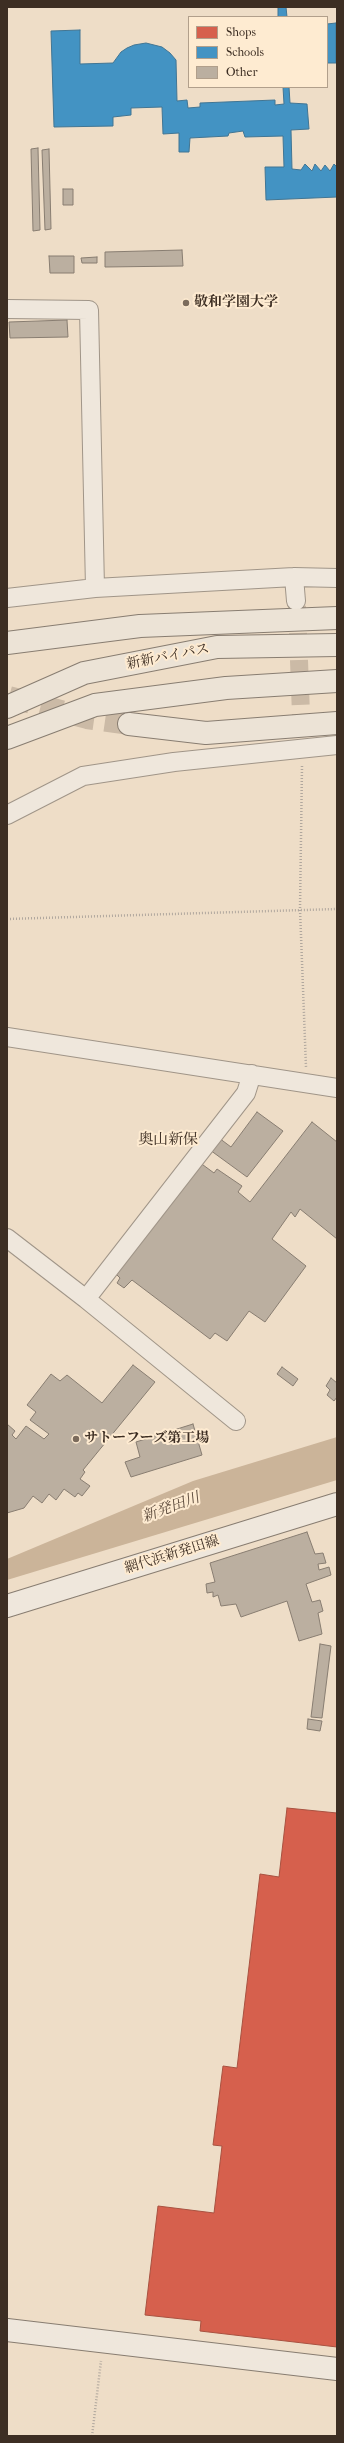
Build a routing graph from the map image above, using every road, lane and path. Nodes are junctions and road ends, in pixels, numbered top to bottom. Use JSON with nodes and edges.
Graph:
{"nodes":[{"id":1,"x":7,"y":309,"type":"edge"},
{"id":2,"x":294,"y":577,"type":"junction"},
{"id":3,"x":337,"y":578,"type":"edge"},
{"id":4,"x":95,"y":588,"type":"junction"},
{"id":5,"x":7,"y":598,"type":"edge"},
{"id":6,"x":296,"y":601,"type":"tunnel mouth"},
{"id":7,"x":337,"y":618,"type":"edge"},
{"id":8,"x":7,"y":643,"type":"edge"},
{"id":9,"x":337,"y":645,"type":"edge"},
{"id":10,"x":337,"y":682,"type":"edge"},
{"id":11,"x":7,"y":707,"type":"edge"},
{"id":12,"x":337,"y":723,"type":"edge"},
{"id":13,"x":129,"y":724,"type":"tunnel mouth"},
{"id":14,"x":7,"y":738,"type":"edge"},
{"id":15,"x":302,"y":745,"type":"junction"},
{"id":16,"x":337,"y":745,"type":"edge"},
{"id":17,"x":7,"y":815,"type":"edge"},
{"id":18,"x":300,"y":909,"type":"junction"},
{"id":19,"x":337,"y":909,"type":"edge"},
{"id":20,"x":7,"y":920,"type":"edge"},
{"id":21,"x":7,"y":1037,"type":"edge"},
{"id":22,"x":252,"y":1074,"type":"junction"},
{"id":23,"x":306,"y":1084,"type":"junction"},
{"id":24,"x":337,"y":1088,"type":"edge"},
{"id":25,"x":7,"y":1238,"type":"edge"},
{"id":26,"x":86,"y":1299,"type":"junction"},
{"id":27,"x":236,"y":1421,"type":"dead end"},
{"id":28,"x":337,"y":1504,"type":"edge"},
{"id":29,"x":7,"y":1606,"type":"edge"},
{"id":30,"x":7,"y":2330,"type":"edge"},
{"id":31,"x":104,"y":2341,"type":"junction"},
{"id":32,"x":337,"y":2369,"type":"edge"},
{"id":33,"x":92,"y":2436,"type":"edge"}],
"edges":[{"from":1,"to":4,"type":"street"},
{"from":2,"to":3,"type":"street"},
{"from":2,"to":4,"type":"street"},
{"from":2,"to":6,"type":"street"},
{"from":4,"to":5,"type":"street"},
{"from":7,"to":8,"type":"highway"},
{"from":9,"to":11,"type":"highway","name":"新新バイパス"},
{"from":10,"to":14,"type":"highway"},
{"from":12,"to":13,"type":"highway"},
{"from":15,"to":16,"type":"street"},
{"from":15,"to":17,"type":"street"},
{"from":15,"to":18,"type":"path"},
{"from":18,"to":19,"type":"path"},
{"from":18,"to":20,"type":"path"},
{"from":18,"to":23,"type":"path"},
{"from":21,"to":22,"type":"street"},
{"from":22,"to":23,"type":"street"},
{"from":22,"to":26,"type":"street"},
{"from":23,"to":24,"type":"street"},
{"from":25,"to":26,"type":"street"},
{"from":26,"to":27,"type":"street"},
{"from":28,"to":29,"type":"main road","name":"網代浜新発田線"},
{"from":30,"to":31,"type":"main road"},
{"from":31,"to":32,"type":"main road"},
{"from":31,"to":33,"type":"path"}]}
